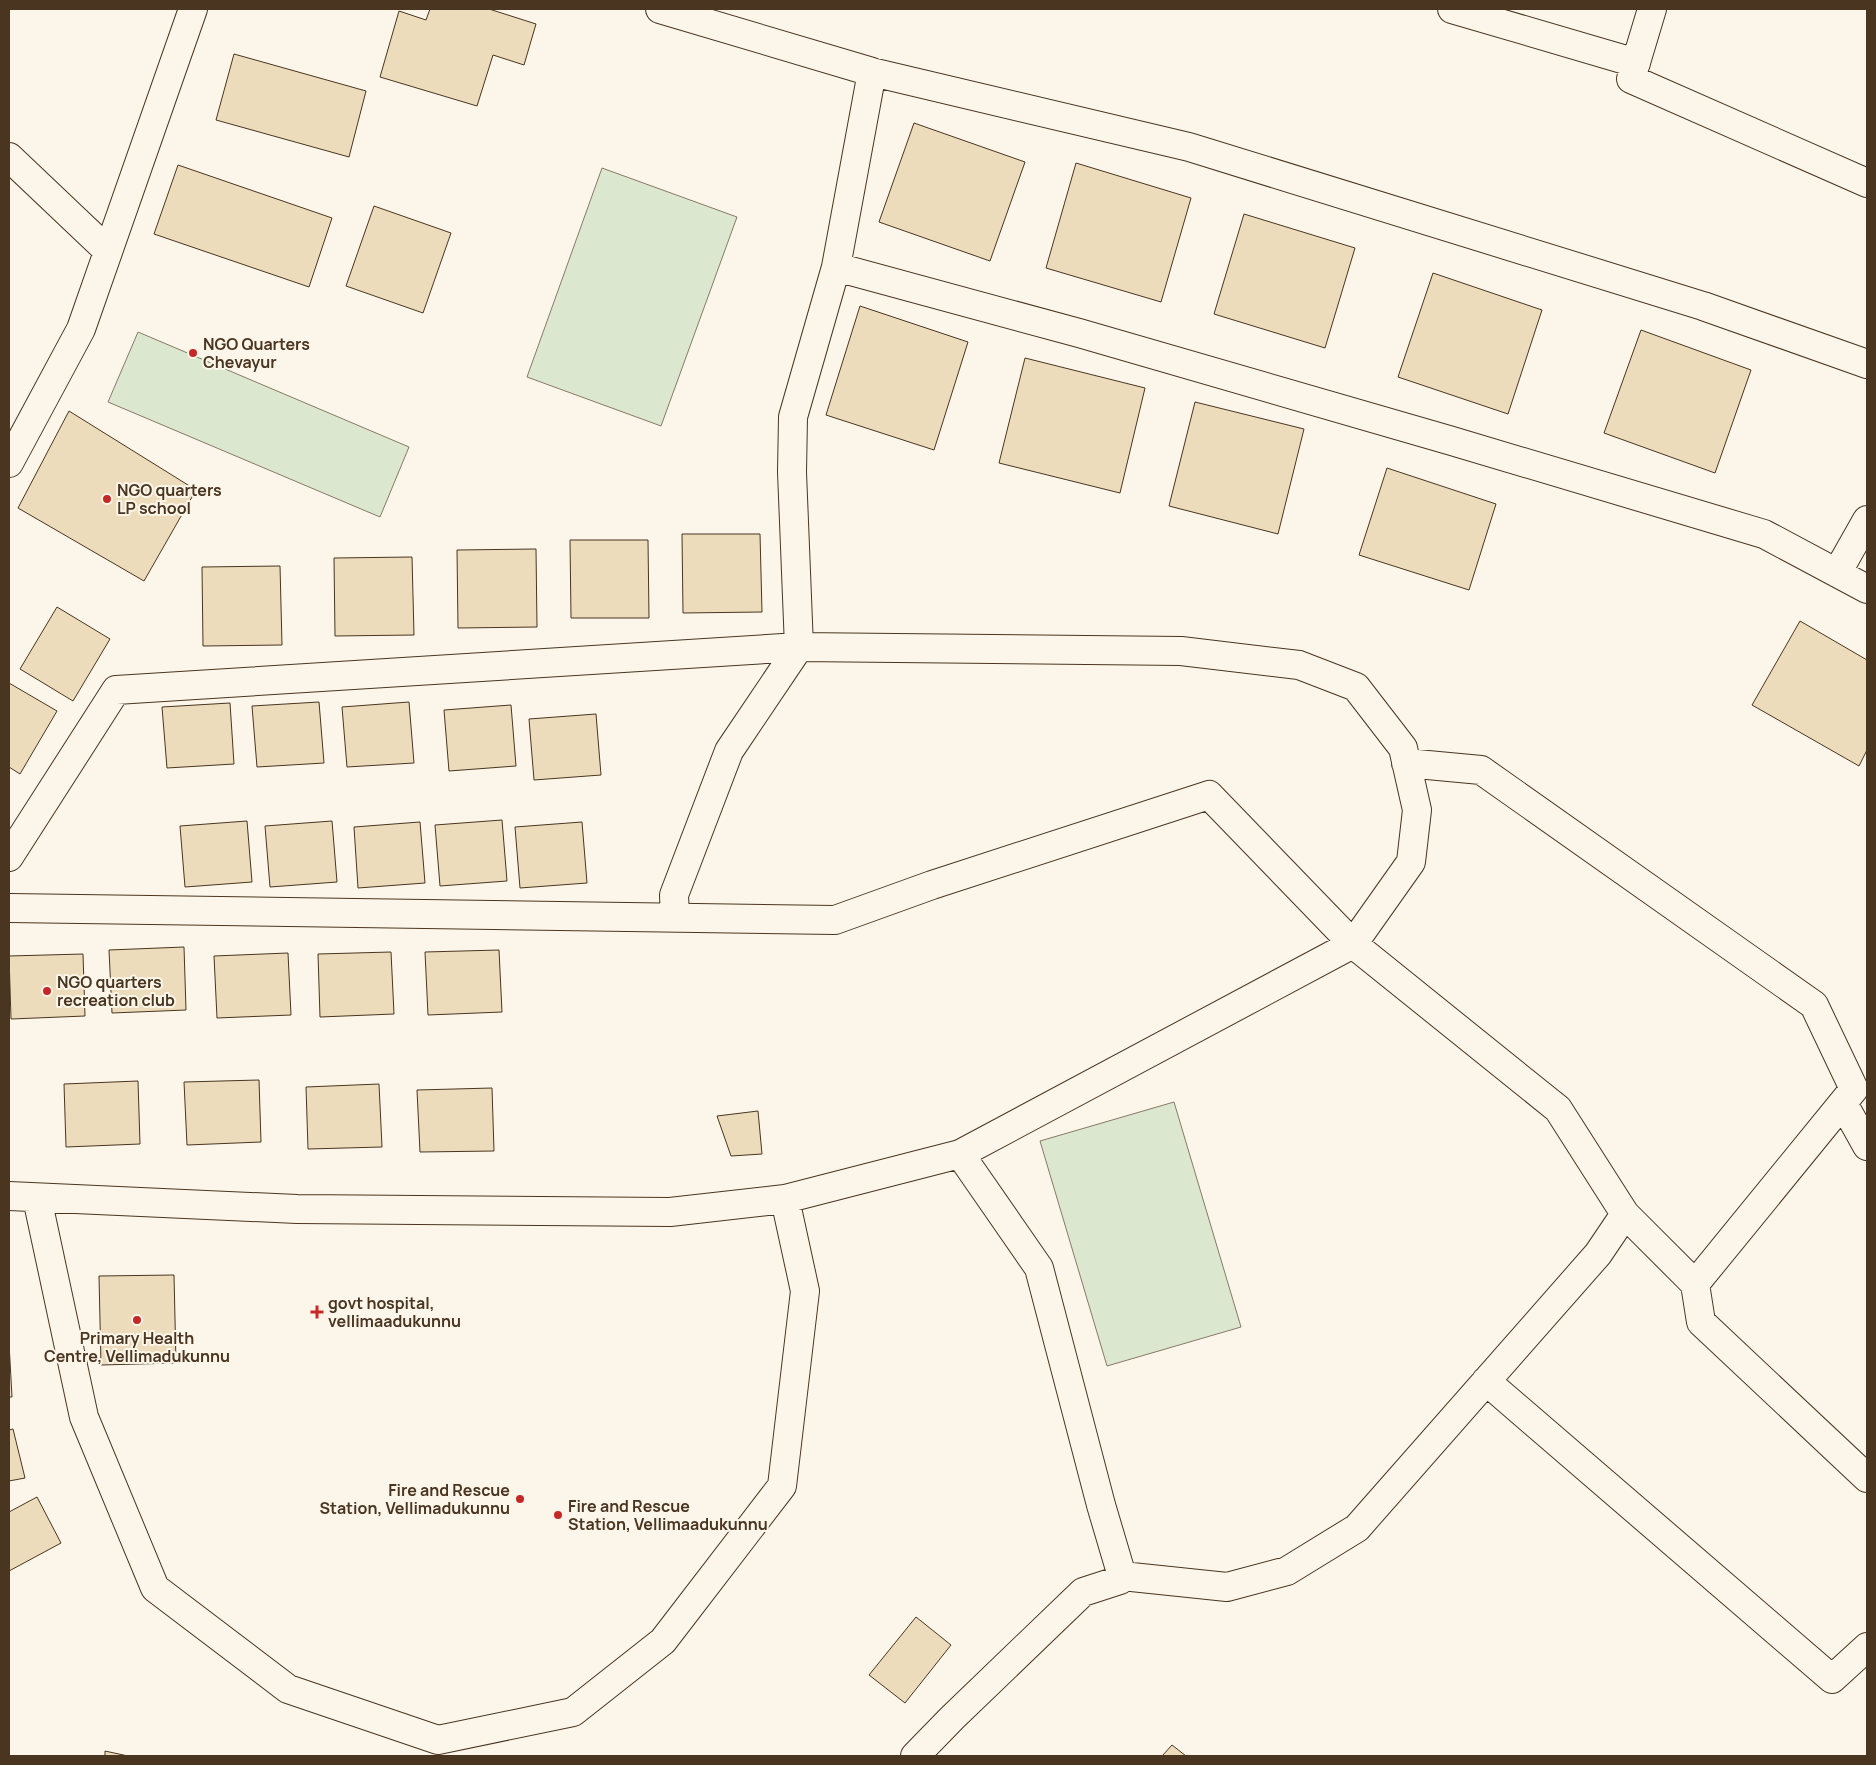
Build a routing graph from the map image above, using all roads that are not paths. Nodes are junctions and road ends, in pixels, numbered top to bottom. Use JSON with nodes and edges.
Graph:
{"nodes":[{"id":1,"x":193,"y":9,"type":"edge"},
{"id":2,"x":660,"y":9,"type":"edge"},
{"id":3,"x":1452,"y":9,"type":"edge"},
{"id":4,"x":1652,"y":9,"type":"edge"},
{"id":5,"x":732,"y":19,"type":"edge"},
{"id":6,"x":1636,"y":63,"type":"junction"},
{"id":7,"x":872,"y":72,"type":"junction"},
{"id":8,"x":9,"y":157,"type":"edge"},
{"id":9,"x":1867,"y":183,"type":"edge"},
{"id":10,"x":108,"y":251,"type":"junction"},
{"id":11,"x":836,"y":267,"type":"junction"},
{"id":12,"x":1867,"y":364,"type":"edge"},
{"id":13,"x":9,"y":463,"type":"edge"},
{"id":14,"x":1867,"y":520,"type":"edge"},
{"id":15,"x":1837,"y":573,"type":"junction"},
{"id":16,"x":1867,"y":589,"type":"edge"},
{"id":17,"x":799,"y":647,"type":"junction"},
{"id":18,"x":1406,"y":763,"type":"junction"},
{"id":19,"x":9,"y":857,"type":"edge"},
{"id":20,"x":9,"y":908,"type":"edge"},
{"id":21,"x":675,"y":917,"type":"junction"},
{"id":22,"x":1353,"y":944,"type":"junction"},
{"id":23,"x":1843,"y":1103,"type":"junction"},
{"id":24,"x":1867,"y":1146,"type":"edge"},
{"id":25,"x":960,"y":1154,"type":"junction"},
{"id":26,"x":9,"y":1196,"type":"edge"},
{"id":27,"x":37,"y":1198,"type":"junction"},
{"id":28,"x":785,"y":1199,"type":"junction"},
{"id":29,"x":1625,"y":1214,"type":"junction"},
{"id":30,"x":1695,"y":1284,"type":"junction"},
{"id":31,"x":1486,"y":1381,"type":"junction"},
{"id":32,"x":1867,"y":1478,"type":"edge"},
{"id":33,"x":1122,"y":1576,"type":"junction"},
{"id":34,"x":1867,"y":1648,"type":"edge"},
{"id":35,"x":915,"y":1756,"type":"edge"}],
"edges":[{"from":1,"to":10,"type":"street"},
{"from":2,"to":5,"type":"street"},
{"from":3,"to":6,"type":"street"},
{"from":4,"to":6,"type":"street"},
{"from":5,"to":7,"type":"street"},
{"from":6,"to":9,"type":"street"},
{"from":7,"to":11,"type":"street"},
{"from":7,"to":12,"type":"street"},
{"from":8,"to":10,"type":"street"},
{"from":10,"to":13,"type":"street"},
{"from":11,"to":15,"type":"street"},
{"from":11,"to":17,"type":"street"},
{"from":14,"to":15,"type":"street"},
{"from":15,"to":16,"type":"street"},
{"from":17,"to":18,"type":"street"},
{"from":17,"to":19,"type":"street"},
{"from":17,"to":21,"type":"street"},
{"from":18,"to":22,"type":"street"},
{"from":18,"to":23,"type":"street"},
{"from":20,"to":21,"type":"street"},
{"from":21,"to":22,"type":"street"},
{"from":22,"to":25,"type":"street"},
{"from":22,"to":29,"type":"street"},
{"from":23,"to":24,"type":"street"},
{"from":23,"to":30,"type":"street"},
{"from":25,"to":28,"type":"street"},
{"from":25,"to":33,"type":"street"},
{"from":26,"to":27,"type":"street"},
{"from":27,"to":28,"type":"street"},
{"from":27,"to":28,"type":"street"},
{"from":29,"to":30,"type":"street"},
{"from":29,"to":31,"type":"street"},
{"from":30,"to":32,"type":"street"},
{"from":31,"to":33,"type":"street"},
{"from":31,"to":34,"type":"street"},
{"from":33,"to":35,"type":"street"}]}
